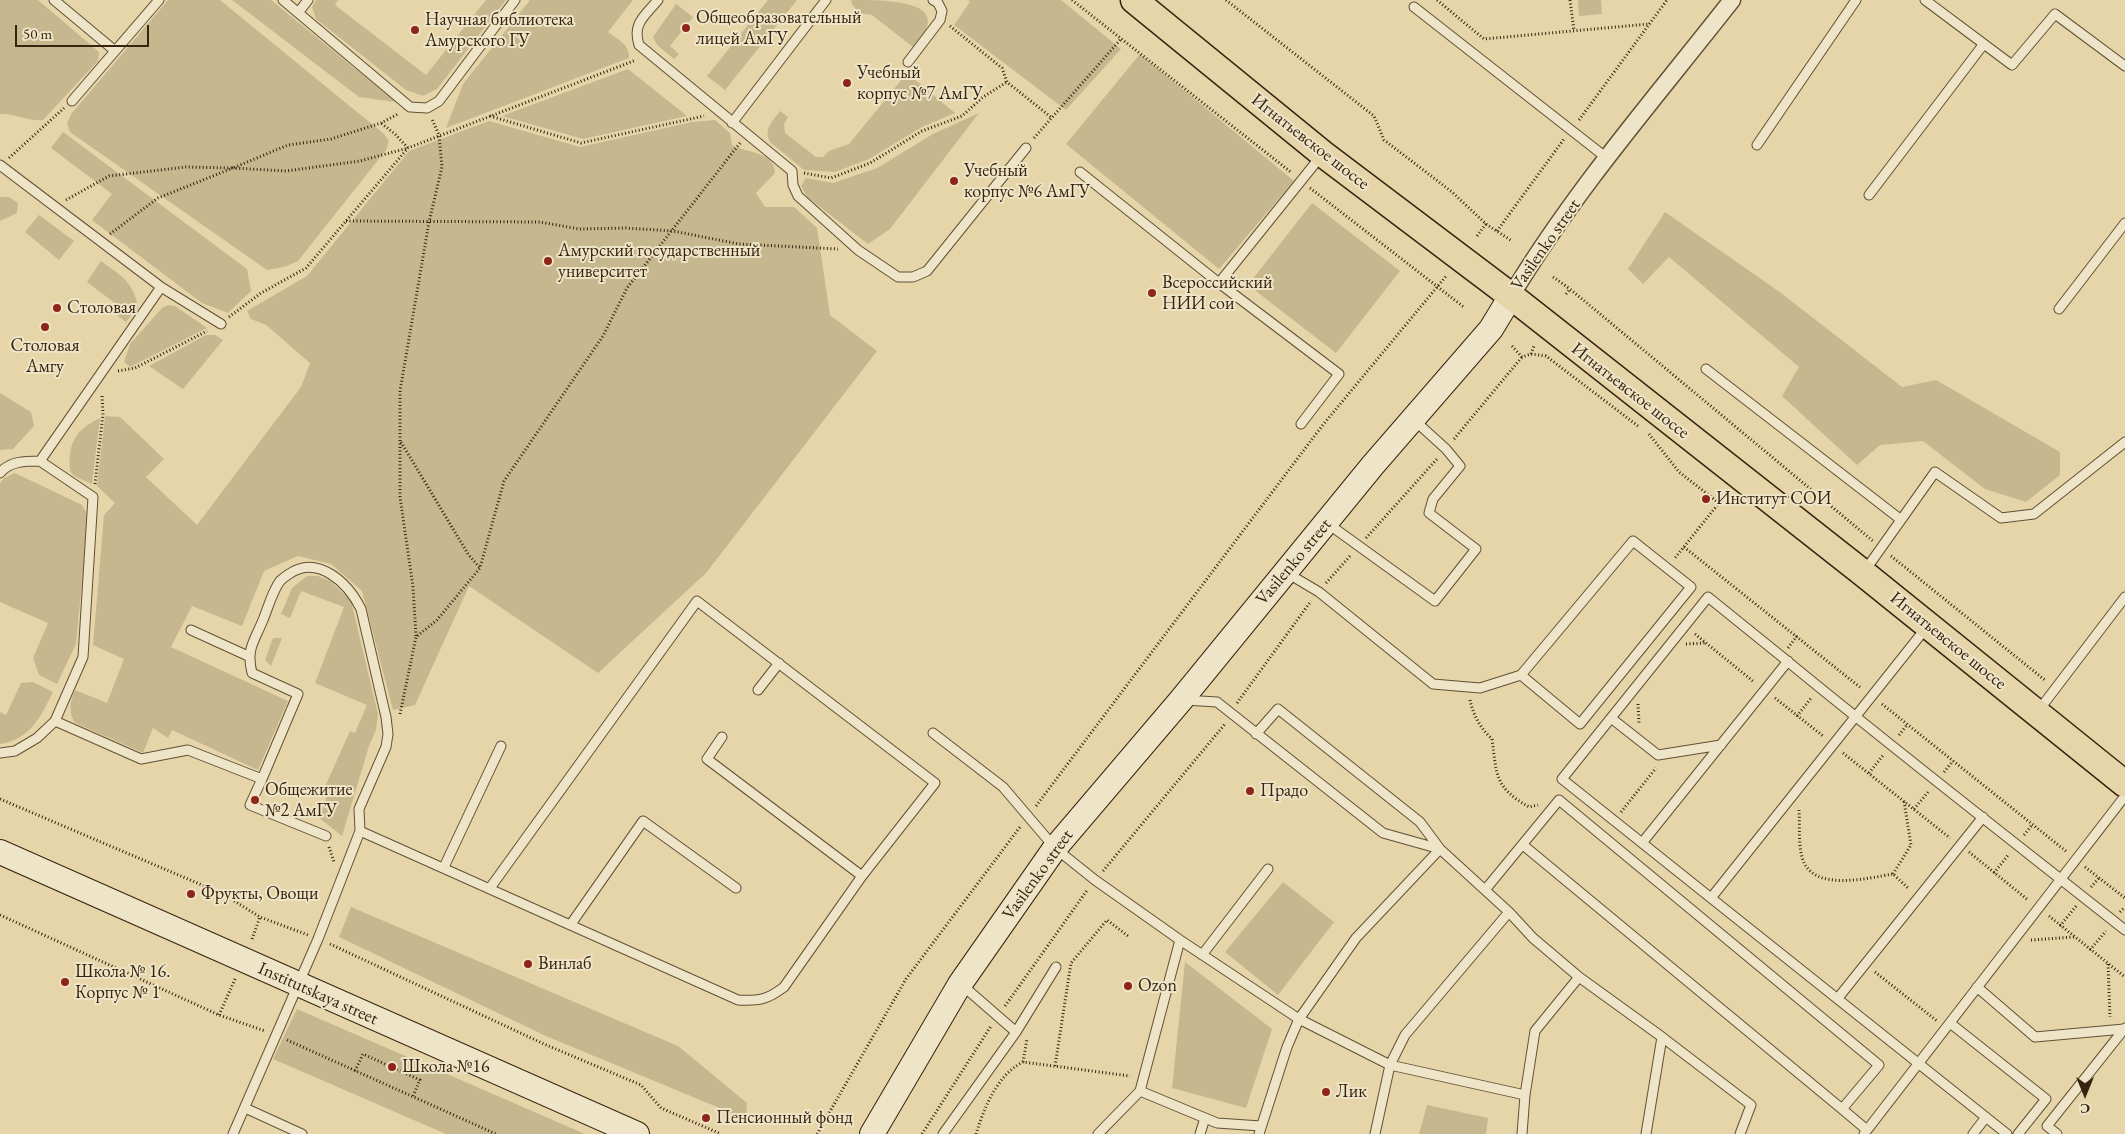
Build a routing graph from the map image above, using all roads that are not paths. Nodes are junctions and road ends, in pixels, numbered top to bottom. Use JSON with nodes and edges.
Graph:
{"nodes":[{"id":1,"x":54,"y":0,"type":"edge"},
{"id":2,"x":159,"y":0,"type":"edge"},
{"id":3,"x":283,"y":0,"type":"edge"},
{"id":4,"x":308,"y":0,"type":"edge"},
{"id":5,"x":516,"y":0,"type":"edge"},
{"id":6,"x":658,"y":0,"type":"edge"},
{"id":7,"x":826,"y":0,"type":"edge"},
{"id":8,"x":933,"y":0,"type":"edge"},
{"id":9,"x":1134,"y":0,"type":"edge"},
{"id":10,"x":1732,"y":0,"type":"edge"},
{"id":11,"x":1856,"y":0,"type":"edge"},
{"id":12,"x":1925,"y":0,"type":"edge"},
{"id":13,"x":1414,"y":7,"type":"dead end"},
{"id":14,"x":298,"y":13,"type":"junction"},
{"id":15,"x":1984,"y":45,"type":"junction"},
{"id":16,"x":114,"y":50,"type":"junction"},
{"id":17,"x":908,"y":62,"type":"dead end"},
{"id":18,"x":2125,"y":66,"type":"edge"},
{"id":19,"x":72,"y":101,"type":"road end"},
{"id":20,"x":732,"y":123,"type":"junction"},
{"id":21,"x":1758,"y":145,"type":"dead end"},
{"id":22,"x":1026,"y":148,"type":"road end"},
{"id":23,"x":1323,"y":154,"type":"junction"},
{"id":24,"x":1608,"y":158,"type":"junction"},
{"id":25,"x":0,"y":165,"type":"edge"},
{"id":26,"x":1080,"y":172,"type":"dead end"},
{"id":27,"x":1869,"y":196,"type":"dead end"},
{"id":28,"x":2125,"y":223,"type":"edge"},
{"id":29,"x":1220,"y":283,"type":"junction"},
{"id":30,"x":161,"y":287,"type":"junction"},
{"id":31,"x":1511,"y":296,"type":"junction"},
{"id":32,"x":2059,"y":309,"type":"dead end"},
{"id":33,"x":221,"y":324,"type":"road end"},
{"id":34,"x":1706,"y":369,"type":"dead end"},
{"id":35,"x":1413,"y":419,"type":"junction"},
{"id":36,"x":1301,"y":424,"type":"dead end"},
{"id":37,"x":2125,"y":442,"type":"edge"},
{"id":38,"x":40,"y":461,"type":"junction"},
{"id":39,"x":0,"y":473,"type":"edge"},
{"id":40,"x":1900,"y":519,"type":"junction"},
{"id":41,"x":1326,"y":523,"type":"junction"},
{"id":42,"x":1285,"y":572,"type":"junction"},
{"id":43,"x":1863,"y":572,"type":"junction"},
{"id":44,"x":2125,"y":597,"type":"edge"},
{"id":45,"x":1929,"y":625,"type":"junction"},
{"id":46,"x":191,"y":630,"type":"dead end"},
{"id":47,"x":248,"y":656,"type":"junction"},
{"id":48,"x":1788,"y":661,"type":"junction"},
{"id":49,"x":779,"y":664,"type":"junction"},
{"id":50,"x":1521,"y":674,"type":"junction"},
{"id":51,"x":758,"y":690,"type":"dead end"},
{"id":52,"x":1182,"y":700,"type":"junction"},
{"id":53,"x":2037,"y":713,"type":"junction"},
{"id":54,"x":1857,"y":716,"type":"junction"},
{"id":55,"x":1611,"y":718,"type":"junction"},
{"id":56,"x":55,"y":721,"type":"junction"},
{"id":57,"x":932,"y":733,"type":"dead end"},
{"id":58,"x":1256,"y":734,"type":"junction"},
{"id":59,"x":722,"y":737,"type":"dead end"},
{"id":60,"x":1721,"y":745,"type":"junction"},
{"id":61,"x":501,"y":746,"type":"dead end"},
{"id":62,"x":0,"y":752,"type":"edge"},
{"id":63,"x":262,"y":779,"type":"junction"},
{"id":64,"x":2125,"y":784,"type":"edge"},
{"id":65,"x":2125,"y":796,"type":"edge"},
{"id":66,"x":1983,"y":817,"type":"junction"},
{"id":67,"x":360,"y":831,"type":"junction"},
{"id":68,"x":326,"y":836,"type":"dead end"},
{"id":69,"x":1642,"y":843,"type":"junction"},
{"id":70,"x":1523,"y":844,"type":"junction"},
{"id":71,"x":1055,"y":848,"type":"junction"},
{"id":72,"x":1440,"y":849,"type":"junction"},
{"id":73,"x":0,"y":852,"type":"edge"},
{"id":74,"x":444,"y":867,"type":"junction"},
{"id":75,"x":1268,"y":869,"type":"dead end"},
{"id":76,"x":862,"y":876,"type":"junction"},
{"id":77,"x":2061,"y":879,"type":"junction"},
{"id":78,"x":490,"y":888,"type":"junction"},
{"id":79,"x":736,"y":888,"type":"dead end"},
{"id":80,"x":1485,"y":890,"type":"junction"},
{"id":81,"x":1711,"y":898,"type":"junction"},
{"id":82,"x":1509,"y":912,"type":"junction"},
{"id":83,"x":571,"y":924,"type":"junction"},
{"id":84,"x":2125,"y":930,"type":"edge"},
{"id":85,"x":1180,"y":940,"type":"junction"},
{"id":86,"x":1202,"y":955,"type":"junction"},
{"id":87,"x":1056,"y":967,"type":"dead end"},
{"id":88,"x":1579,"y":977,"type":"junction"},
{"id":89,"x":960,"y":984,"type":"junction"},
{"id":90,"x":298,"y":986,"type":"junction"},
{"id":91,"x":1977,"y":987,"type":"junction"},
{"id":92,"x":1838,"y":998,"type":"junction"},
{"id":93,"x":1299,"y":1019,"type":"junction"},
{"id":94,"x":1948,"y":1025,"type":"junction"},
{"id":95,"x":2125,"y":1029,"type":"edge"},
{"id":96,"x":1016,"y":1032,"type":"junction"},
{"id":97,"x":1662,"y":1037,"type":"junction"},
{"id":98,"x":1919,"y":1063,"type":"junction"},
{"id":99,"x":1390,"y":1065,"type":"junction"},
{"id":100,"x":1140,"y":1091,"type":"junction"},
{"id":101,"x":1525,"y":1095,"type":"junction"},
{"id":102,"x":245,"y":1108,"type":"junction"},
{"id":103,"x":1842,"y":1109,"type":"junction"},
{"id":104,"x":1986,"y":1117,"type":"junction"},
{"id":105,"x":1205,"y":1118,"type":"junction"},
{"id":106,"x":1260,"y":1130,"type":"edge"},
{"id":107,"x":1866,"y":1132,"type":"edge"},
{"id":108,"x":1102,"y":1133,"type":"edge"},
{"id":109,"x":233,"y":1134,"type":"edge"},
{"id":110,"x":302,"y":1134,"type":"edge"},
{"id":111,"x":637,"y":1134,"type":"edge"},
{"id":112,"x":872,"y":1134,"type":"edge"},
{"id":113,"x":943,"y":1134,"type":"edge"},
{"id":114,"x":1200,"y":1134,"type":"edge"},
{"id":115,"x":1375,"y":1134,"type":"edge"},
{"id":116,"x":1522,"y":1134,"type":"edge"},
{"id":117,"x":1646,"y":1134,"type":"edge"},
{"id":118,"x":1740,"y":1134,"type":"edge"},
{"id":119,"x":1973,"y":1134,"type":"edge"},
{"id":120,"x":2007,"y":1134,"type":"edge"},
{"id":121,"x":2018,"y":1134,"type":"edge"},
{"id":122,"x":2057,"y":1134,"type":"edge"}],
"edges":[{"from":1,"to":16,"type":"lane"},
{"from":2,"to":16,"type":"lane"},
{"from":3,"to":14,"type":"lane"},
{"from":4,"to":14,"type":"lane"},
{"from":5,"to":14,"type":"lane"},
{"from":6,"to":20,"type":"lane"},
{"from":7,"to":20,"type":"lane"},
{"from":8,"to":17,"type":"lane"},
{"from":9,"to":23,"type":"main road","name":"Игнатьевское шоссе"},
{"from":10,"to":24,"type":"street","name":"Vasilenko street"},
{"from":11,"to":21,"type":"lane"},
{"from":12,"to":15,"type":"lane"},
{"from":13,"to":24,"type":"lane"},
{"from":15,"to":18,"type":"lane"},
{"from":15,"to":27,"type":"lane"},
{"from":16,"to":19,"type":"lane"},
{"from":20,"to":22,"type":"lane"},
{"from":23,"to":29,"type":"lane"},
{"from":23,"to":31,"type":"main road","name":"Игнатьевское шоссе"},
{"from":24,"to":31,"type":"street","name":"Vasilenko street"},
{"from":25,"to":30,"type":"lane"},
{"from":26,"to":29,"type":"lane"},
{"from":28,"to":32,"type":"lane"},
{"from":29,"to":36,"type":"lane"},
{"from":30,"to":33,"type":"lane"},
{"from":30,"to":38,"type":"lane"},
{"from":31,"to":35,"type":"main road","name":"Vasilenko street"},
{"from":31,"to":43,"type":"main road","name":"Игнатьевское шоссе"},
{"from":34,"to":40,"type":"lane"},
{"from":35,"to":41,"type":"main road","name":"Vasilenko street"},
{"from":35,"to":41,"type":"lane"},
{"from":37,"to":40,"type":"lane"},
{"from":38,"to":39,"type":"lane"},
{"from":38,"to":56,"type":"lane"},
{"from":40,"to":43,"type":"lane"},
{"from":41,"to":42,"type":"main road","name":"Vasilenko street"},
{"from":42,"to":50,"type":"lane"},
{"from":42,"to":52,"type":"main road","name":"Vasilenko street"},
{"from":43,"to":45,"type":"main road","name":"Игнатьевское шоссе"},
{"from":44,"to":53,"type":"lane"},
{"from":45,"to":53,"type":"main road","name":"Игнатьевское шоссе"},
{"from":45,"to":54,"type":"lane"},
{"from":46,"to":47,"type":"lane"},
{"from":47,"to":63,"type":"lane"},
{"from":47,"to":67,"type":"lane"},
{"from":48,"to":54,"type":"lane"},
{"from":48,"to":55,"type":"lane"},
{"from":48,"to":60,"type":"lane"},
{"from":49,"to":51,"type":"lane"},
{"from":49,"to":76,"type":"lane"},
{"from":49,"to":78,"type":"lane"},
{"from":50,"to":50,"type":"lane"},
{"from":52,"to":58,"type":"lane"},
{"from":52,"to":71,"type":"main road","name":"Vasilenko street"},
{"from":53,"to":64,"type":"main road","name":"Игнатьевское шоссе"},
{"from":54,"to":66,"type":"lane"},
{"from":54,"to":81,"type":"lane"},
{"from":55,"to":60,"type":"lane"},
{"from":55,"to":69,"type":"lane"},
{"from":56,"to":62,"type":"lane"},
{"from":56,"to":63,"type":"lane"},
{"from":57,"to":71,"type":"lane"},
{"from":58,"to":72,"type":"lane"},
{"from":58,"to":72,"type":"lane"},
{"from":59,"to":76,"type":"lane"},
{"from":60,"to":69,"type":"lane"},
{"from":61,"to":74,"type":"lane"},
{"from":63,"to":68,"type":"lane"},
{"from":65,"to":77,"type":"lane"},
{"from":66,"to":77,"type":"lane"},
{"from":66,"to":92,"type":"lane"},
{"from":67,"to":74,"type":"lane"},
{"from":67,"to":90,"type":"lane"},
{"from":69,"to":81,"type":"lane"},
{"from":70,"to":80,"type":"lane"},
{"from":70,"to":103,"type":"lane"},
{"from":70,"to":103,"type":"lane"},
{"from":71,"to":85,"type":"lane"},
{"from":71,"to":89,"type":"main road","name":"Vasilenko street"},
{"from":72,"to":80,"type":"lane"},
{"from":72,"to":93,"type":"lane"},
{"from":73,"to":90,"type":"main road","name":"Institutskaya street"},
{"from":74,"to":78,"type":"lane"},
{"from":75,"to":86,"type":"lane"},
{"from":76,"to":83,"type":"lane"},
{"from":77,"to":84,"type":"lane"},
{"from":77,"to":91,"type":"lane"},
{"from":78,"to":83,"type":"lane"},
{"from":79,"to":83,"type":"lane"},
{"from":80,"to":82,"type":"lane"},
{"from":81,"to":92,"type":"lane"},
{"from":82,"to":88,"type":"lane"},
{"from":82,"to":99,"type":"lane"},
{"from":85,"to":86,"type":"lane"},
{"from":85,"to":100,"type":"lane"},
{"from":86,"to":93,"type":"lane"},
{"from":87,"to":96,"type":"lane"},
{"from":88,"to":97,"type":"lane"},
{"from":88,"to":101,"type":"lane"},
{"from":89,"to":96,"type":"lane"},
{"from":89,"to":112,"type":"main road","name":"Vasilenko street"},
{"from":90,"to":102,"type":"lane"},
{"from":90,"to":111,"type":"main road","name":"Institutskaya street"},
{"from":91,"to":94,"type":"lane"},
{"from":91,"to":95,"type":"lane"},
{"from":92,"to":98,"type":"lane"},
{"from":93,"to":99,"type":"lane"},
{"from":93,"to":106,"type":"lane"},
{"from":94,"to":98,"type":"lane"},
{"from":94,"to":121,"type":"lane"},
{"from":95,"to":122,"type":"lane"},
{"from":96,"to":113,"type":"lane"},
{"from":97,"to":117,"type":"lane"},
{"from":97,"to":118,"type":"lane"},
{"from":98,"to":104,"type":"lane"},
{"from":98,"to":107,"type":"lane"},
{"from":99,"to":101,"type":"lane"},
{"from":99,"to":115,"type":"lane"},
{"from":100,"to":105,"type":"lane"},
{"from":100,"to":108,"type":"lane"},
{"from":101,"to":116,"type":"lane"},
{"from":102,"to":109,"type":"lane"},
{"from":102,"to":110,"type":"lane"},
{"from":103,"to":107,"type":"lane"},
{"from":104,"to":119,"type":"lane"},
{"from":104,"to":120,"type":"lane"},
{"from":105,"to":106,"type":"lane"},
{"from":105,"to":114,"type":"lane"}]}
